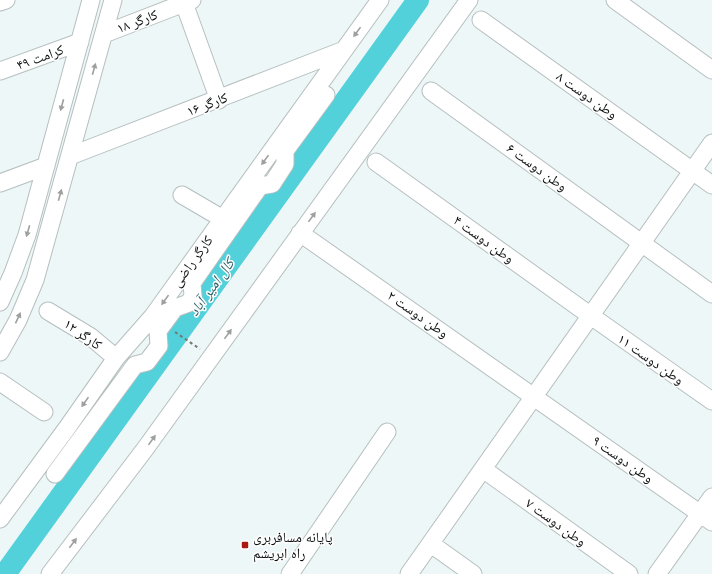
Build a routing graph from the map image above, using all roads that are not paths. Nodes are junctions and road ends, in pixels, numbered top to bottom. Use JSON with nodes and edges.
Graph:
{"nodes":[{"id":1,"x":6,"y":0,"type":"edge"},
{"id":2,"x":90,"y":0,"type":"edge"},
{"id":3,"x":114,"y":0,"type":"edge"},
{"id":4,"x":380,"y":0,"type":"edge"},
{"id":5,"x":469,"y":0,"type":"edge"},
{"id":6,"x":615,"y":0,"type":"edge"},
{"id":7,"x":0,"y":2,"type":"edge"},
{"id":8,"x":188,"y":2,"type":"edge"},
{"id":9,"x":481,"y":20,"type":"dead end"},
{"id":10,"x":104,"y":34,"type":"junction"},
{"id":11,"x":80,"y":42,"type":"junction"},
{"id":12,"x":344,"y":50,"type":"junction"},
{"id":13,"x":712,"y":70,"type":"edge"},
{"id":14,"x":0,"y":71,"type":"edge"},
{"id":15,"x":432,"y":91,"type":"dead end"},
{"id":16,"x":326,"y":95,"type":"dead end"},
{"id":17,"x":219,"y":100,"type":"junction"},
{"id":18,"x":712,"y":143,"type":"edge"},
{"id":19,"x":70,"y":156,"type":"junction"},
{"id":20,"x":376,"y":162,"type":"dead end"},
{"id":21,"x":46,"y":166,"type":"junction"},
{"id":22,"x":693,"y":171,"type":"junction"},
{"id":23,"x":0,"y":183,"type":"edge"},
{"id":24,"x":712,"y":185,"type":"edge"},
{"id":25,"x":182,"y":195,"type":"dead end"},
{"id":26,"x":222,"y":219,"type":"junction"},
{"id":27,"x":300,"y":233,"type":"junction"},
{"id":28,"x":642,"y":243,"type":"junction"},
{"id":29,"x":712,"y":294,"type":"edge"},
{"id":30,"x":0,"y":302,"type":"edge"},
{"id":31,"x":48,"y":310,"type":"dead end"},
{"id":32,"x":591,"y":316,"type":"junction"},
{"id":33,"x":0,"y":352,"type":"edge"},
{"id":34,"x":116,"y":358,"type":"junction"},
{"id":35,"x":0,"y":382,"type":"edge"},
{"id":36,"x":535,"y":396,"type":"junction"},
{"id":37,"x":712,"y":401,"type":"edge"},
{"id":38,"x":44,"y":412,"type":"dead end"},
{"id":39,"x":387,"y":432,"type":"dead end"},
{"id":40,"x":484,"y":469,"type":"junction"},
{"id":41,"x":55,"y":474,"type":"dead end"},
{"id":42,"x":712,"y":497,"type":"edge"},
{"id":43,"x":706,"y":518,"type":"edge"},
{"id":44,"x":0,"y":519,"type":"edge"},
{"id":45,"x":431,"y":544,"type":"junction"},
{"id":46,"x":50,"y":574,"type":"edge"},
{"id":47,"x":290,"y":574,"type":"edge"},
{"id":48,"x":409,"y":574,"type":"edge"},
{"id":49,"x":473,"y":574,"type":"edge"},
{"id":50,"x":629,"y":574,"type":"edge"},
{"id":51,"x":657,"y":574,"type":"edge"}],
"edges":[{"from":1,"to":7,"type":"street"},
{"from":2,"to":11,"type":"street"},
{"from":3,"to":10,"type":"street"},
{"from":4,"to":12,"type":"street","name":"کارگر راضی","one_way":true},
{"from":27,"to":5,"type":"street","one_way":true},
{"from":6,"to":13,"type":"street"},
{"from":8,"to":10,"type":"street","name":"کارگر ۱۸"},
{"from":8,"to":17,"type":"street"},
{"from":9,"to":22,"type":"street","name":"وطن دوست ۸"},
{"from":19,"to":10,"type":"street","one_way":true},
{"from":11,"to":14,"type":"street","name":"کرامت ۴۹"},
{"from":11,"to":21,"type":"street","one_way":true},
{"from":12,"to":17,"type":"street","name":"کارگر ۱۶"},
{"from":12,"to":26,"type":"street","name":"کارگر راضی","one_way":true},
{"from":15,"to":28,"type":"street","name":"وطن دوست ۶"},
{"from":16,"to":41,"type":"street"},
{"from":17,"to":19,"type":"street","name":"کارگر ۱۶"},
{"from":18,"to":22,"type":"street"},
{"from":33,"to":19,"type":"street","one_way":true},
{"from":20,"to":32,"type":"street","name":"وطن دوست ۴"},
{"from":21,"to":23,"type":"street"},
{"from":21,"to":30,"type":"street","one_way":true},
{"from":22,"to":24,"type":"street","name":"وطن دوست ۸"},
{"from":22,"to":28,"type":"street"},
{"from":25,"to":26,"type":"street"},
{"from":26,"to":34,"type":"street","name":"کارگر راضی","one_way":true},
{"from":27,"to":36,"type":"street","name":"وطن دوست ۲"},
{"from":46,"to":27,"type":"street","one_way":true},
{"from":28,"to":29,"type":"street","name":"وطن دوست ۶"},
{"from":28,"to":32,"type":"street"},
{"from":31,"to":34,"type":"street","name":"کارگر ۱۲"},
{"from":32,"to":36,"type":"street"},
{"from":32,"to":37,"type":"street","name":"وطن دوست ۱۱"},
{"from":34,"to":44,"type":"street","name":"کارگر راضی","one_way":true},
{"from":35,"to":38,"type":"street"},
{"from":36,"to":40,"type":"street"},
{"from":36,"to":43,"type":"street","name":"وطن دوست ۹"},
{"from":39,"to":47,"type":"street"},
{"from":40,"to":45,"type":"street"},
{"from":40,"to":50,"type":"street","name":"وطن دوست ۷"},
{"from":42,"to":43,"type":"street"},
{"from":43,"to":51,"type":"street"},
{"from":45,"to":48,"type":"street"},
{"from":45,"to":49,"type":"street"}]}
